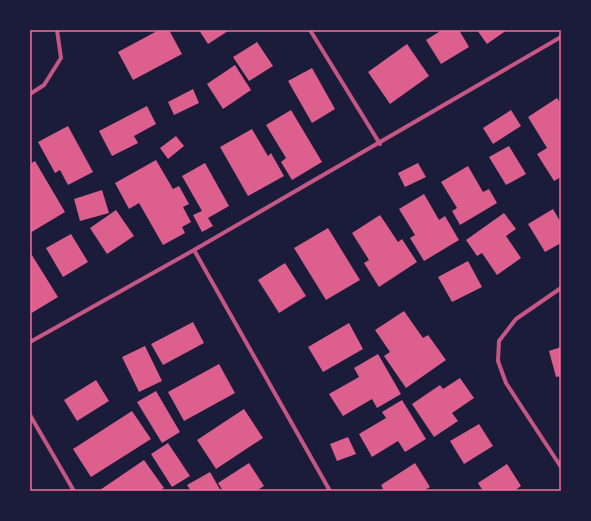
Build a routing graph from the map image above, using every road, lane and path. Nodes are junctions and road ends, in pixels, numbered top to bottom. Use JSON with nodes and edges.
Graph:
{"nodes":[{"id":1,"x":56,"y":30,"type":"edge"},
{"id":2,"x":310,"y":30,"type":"edge"},
{"id":3,"x":561,"y":37,"type":"edge"},
{"id":4,"x":30,"y":94,"type":"edge"},
{"id":5,"x":380,"y":144,"type":"junction"},
{"id":6,"x":194,"y":250,"type":"junction"},
{"id":7,"x":561,"y":288,"type":"edge"},
{"id":8,"x":30,"y":342,"type":"edge"},
{"id":9,"x":30,"y":415,"type":"edge"},
{"id":10,"x":561,"y":467,"type":"edge"},
{"id":11,"x":74,"y":491,"type":"edge"},
{"id":12,"x":330,"y":491,"type":"edge"}],
"edges":[{"from":1,"to":4,"type":"street"},
{"from":2,"to":5,"type":"street"},
{"from":3,"to":5,"type":"street"},
{"from":5,"to":6,"type":"street"},
{"from":6,"to":8,"type":"street"},
{"from":6,"to":12,"type":"street"},
{"from":7,"to":10,"type":"street"},
{"from":9,"to":11,"type":"street"}]}
